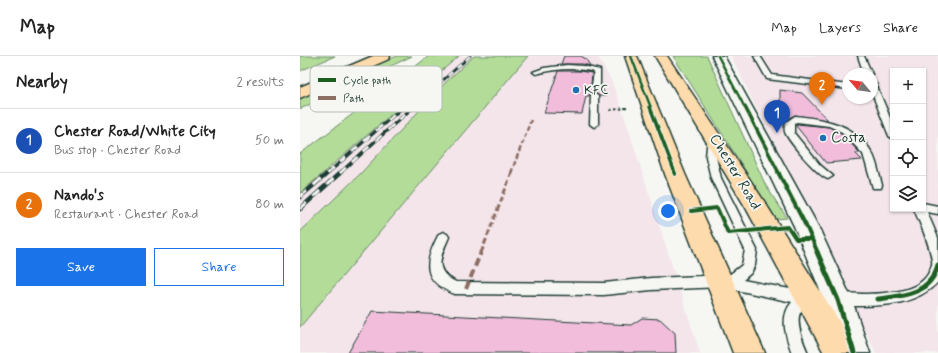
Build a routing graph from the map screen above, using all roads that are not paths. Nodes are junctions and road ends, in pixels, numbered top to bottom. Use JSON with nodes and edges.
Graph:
{"nodes":[{"id":1,"x":354,"y":56,"type":"edge"},
{"id":2,"x":384,"y":56,"type":"edge"},
{"id":3,"x":618,"y":56,"type":"edge"},
{"id":4,"x":631,"y":56,"type":"edge"},
{"id":5,"x":718,"y":56,"type":"edge"},
{"id":6,"x":757,"y":56,"type":"edge"},
{"id":7,"x":861,"y":56,"type":"edge"},
{"id":8,"x":662,"y":57,"type":"edge"},
{"id":9,"x":331,"y":66,"type":"edge"},
{"id":10,"x":361,"y":66,"type":"edge"},
{"id":11,"x":866,"y":68,"type":"edge"},
{"id":12,"x":536,"y":72,"type":"dead end"},
{"id":13,"x":636,"y":72,"type":"junction"},
{"id":14,"x":310,"y":75,"type":"edge"},
{"id":15,"x":300,"y":79,"type":"edge"},
{"id":16,"x":596,"y":85,"type":"dead end"},
{"id":17,"x":842,"y":86,"type":"edge"},
{"id":18,"x":310,"y":89,"type":"edge"},
{"id":19,"x":300,"y":93,"type":"edge"},
{"id":20,"x":594,"y":96,"type":"dead end"},
{"id":21,"x":878,"y":101,"type":"edge"},
{"id":22,"x":594,"y":124,"type":"dead end"},
{"id":23,"x":890,"y":129,"type":"edge"},
{"id":24,"x":712,"y":135,"type":"junction"},
{"id":25,"x":828,"y":176,"type":"dead end"},
{"id":26,"x":877,"y":186,"type":"dead end"},
{"id":27,"x":926,"y":208,"type":"edge"},
{"id":28,"x":938,"y":210,"type":"edge"},
{"id":29,"x":921,"y":212,"type":"edge"},
{"id":30,"x":443,"y":237,"type":"dead end"},
{"id":31,"x":938,"y":260,"type":"edge"},
{"id":32,"x":938,"y":265,"type":"edge"},
{"id":33,"x":719,"y":282,"type":"junction"},
{"id":34,"x":824,"y":300,"type":"junction"},
{"id":35,"x":749,"y":353,"type":"edge"},
{"id":36,"x":800,"y":353,"type":"edge"},
{"id":37,"x":841,"y":353,"type":"edge"},
{"id":38,"x":854,"y":353,"type":"edge"}],
"edges":[{"from":1,"to":9,"type":"highway"},
{"from":2,"to":10,"type":"highway"},
{"from":3,"to":13,"type":"highway"},
{"from":4,"to":13,"type":"highway"},
{"from":5,"to":34,"type":"street"},
{"from":6,"to":17,"type":"lane"},
{"from":7,"to":11,"type":"lane"},
{"from":8,"to":24,"type":"highway","name":"Chester Road"},
{"from":12,"to":16,"type":"lane"},
{"from":13,"to":33,"type":"highway"},
{"from":14,"to":15,"type":"highway"},
{"from":18,"to":19,"type":"highway"},
{"from":20,"to":22,"type":"lane"},
{"from":21,"to":23,"type":"lane"},
{"from":24,"to":33,"type":"lane"},
{"from":24,"to":34,"type":"highway","name":"Chester Road"},
{"from":25,"to":26,"type":"lane"},
{"from":27,"to":28,"type":"lane"},
{"from":29,"to":31,"type":"lane"},
{"from":30,"to":33,"type":"lane"},
{"from":32,"to":34,"type":"lane"},
{"from":33,"to":34,"type":"lane"},
{"from":33,"to":35,"type":"highway"},
{"from":34,"to":36,"type":"lane"},
{"from":34,"to":37,"type":"highway","name":"Chester Road"},
{"from":34,"to":38,"type":"street"}]}
